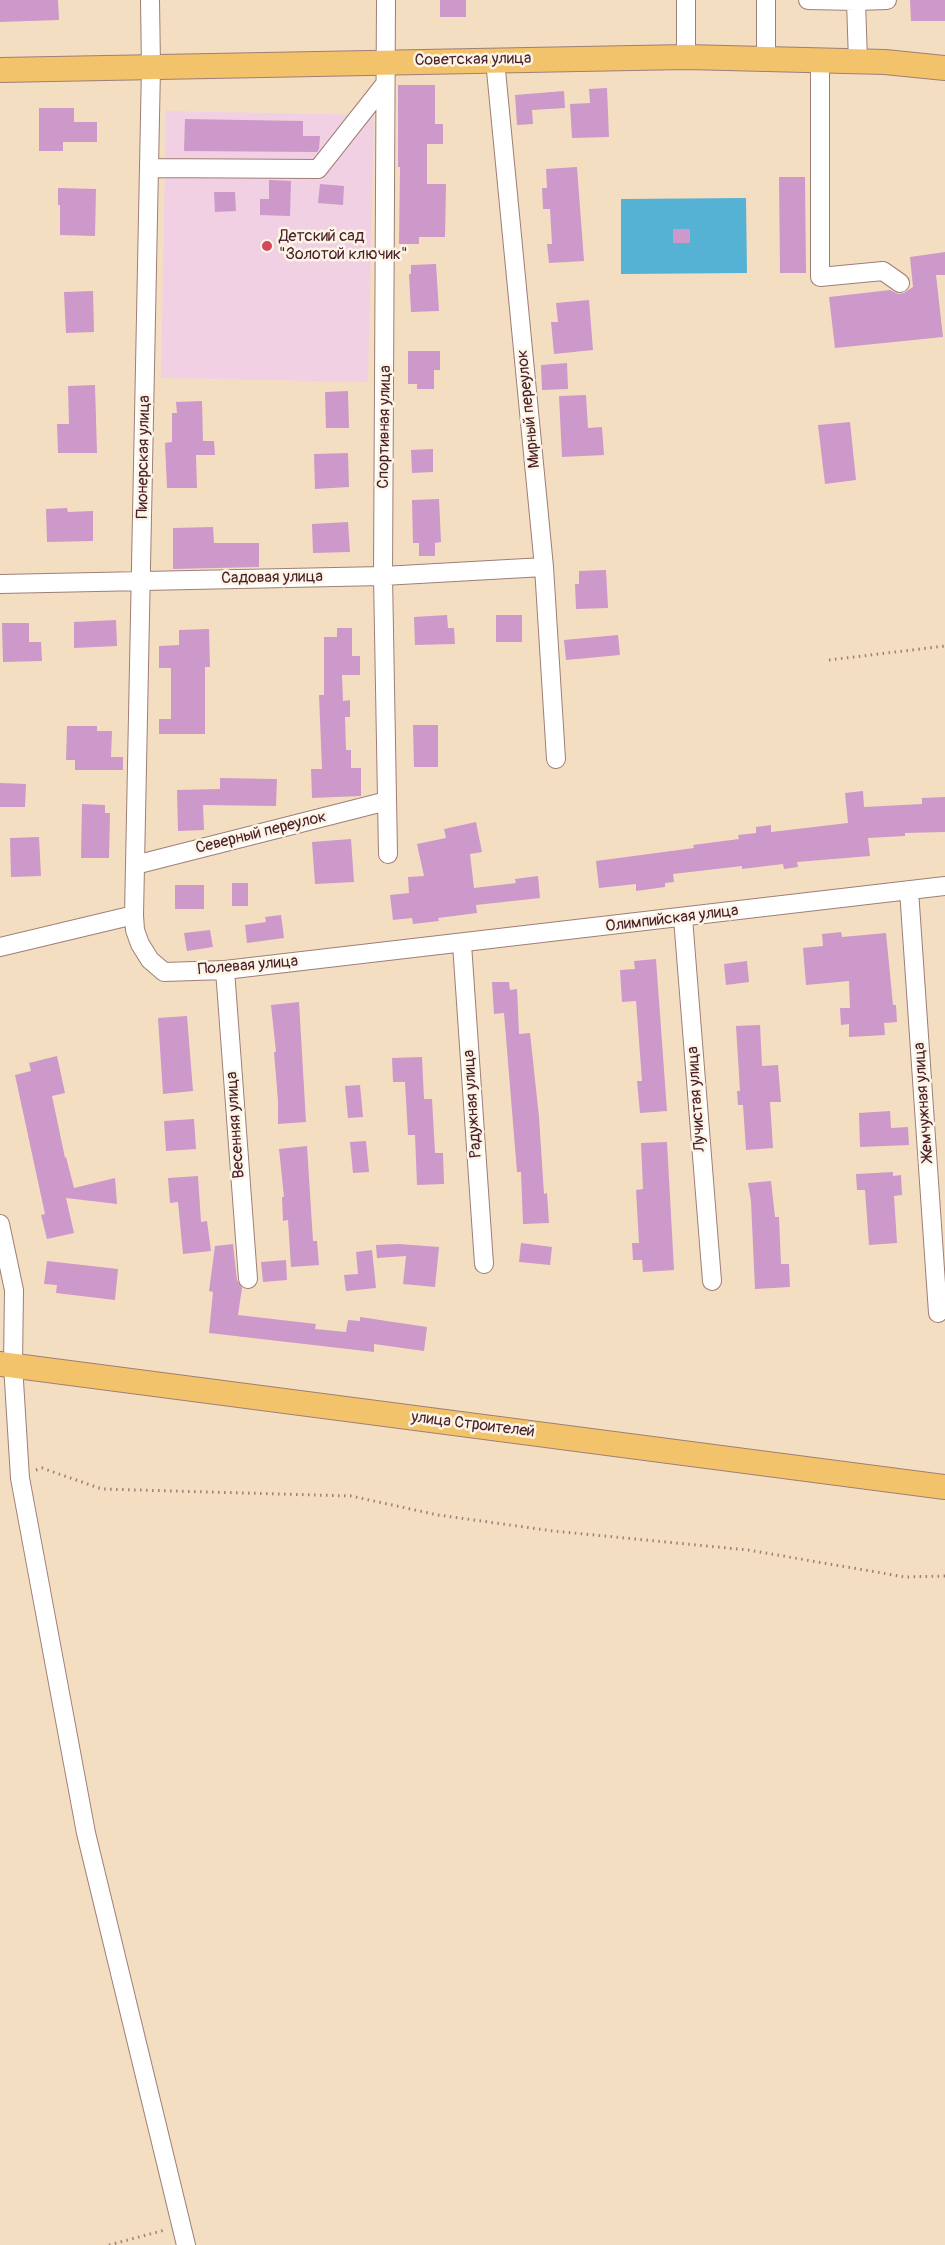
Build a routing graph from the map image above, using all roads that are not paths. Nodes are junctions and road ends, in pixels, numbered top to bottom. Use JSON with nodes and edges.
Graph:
{"nodes":[{"id":1,"x":150,"y":0,"type":"edge"},
{"id":2,"x":386,"y":0,"type":"edge"},
{"id":3,"x":686,"y":0,"type":"edge"},
{"id":4,"x":765,"y":0,"type":"edge"},
{"id":5,"x":808,"y":0,"type":"edge"},
{"id":6,"x":887,"y":0,"type":"edge"},
{"id":7,"x":856,"y":1,"type":"edge"},
{"id":8,"x":686,"y":57,"type":"junction"},
{"id":9,"x":766,"y":59,"type":"junction"},
{"id":10,"x":495,"y":60,"type":"junction"},
{"id":11,"x":820,"y":60,"type":"junction"},
{"id":12,"x":858,"y":61,"type":"junction"},
{"id":13,"x":151,"y":67,"type":"junction"},
{"id":14,"x":945,"y":68,"type":"edge"},
{"id":15,"x":0,"y":70,"type":"edge"},
{"id":16,"x":385,"y":73,"type":"junction"},
{"id":17,"x":149,"y":168,"type":"junction"},
{"id":18,"x":900,"y":283,"type":"dead end"},
{"id":19,"x":544,"y":567,"type":"junction"},
{"id":20,"x":383,"y":576,"type":"junction"},
{"id":21,"x":142,"y":580,"type":"junction"},
{"id":22,"x":0,"y":585,"type":"edge"},
{"id":23,"x":555,"y":759,"type":"dead end"},
{"id":24,"x":387,"y":801,"type":"junction"},
{"id":25,"x":388,"y":854,"type":"dead end"},
{"id":26,"x":135,"y":866,"type":"junction"},
{"id":27,"x":945,"y":886,"type":"edge"},
{"id":28,"x":909,"y":891,"type":"junction"},
{"id":29,"x":134,"y":915,"type":"junction"},
{"id":30,"x":683,"y":918,"type":"junction"},
{"id":31,"x":462,"y":944,"type":"junction"},
{"id":32,"x":0,"y":947,"type":"edge"},
{"id":33,"x":399,"y":951,"type":"joint"},
{"id":34,"x":225,"y":970,"type":"junction"},
{"id":35,"x":1,"y":1235,"type":"edge"},
{"id":36,"x":484,"y":1264,"type":"dead end"},
{"id":37,"x":248,"y":1279,"type":"dead end"},
{"id":38,"x":712,"y":1281,"type":"dead end"},
{"id":39,"x":938,"y":1313,"type":"dead end"},
{"id":40,"x":6,"y":1364,"type":"edge"},
{"id":41,"x":945,"y":1487,"type":"edge"},
{"id":42,"x":186,"y":2245,"type":"edge"}],
"edges":[{"from":1,"to":13,"type":"street","name":"Пионерская улица"},
{"from":2,"to":16,"type":"street","name":"Спортивная улица"},
{"from":3,"to":8,"type":"street"},
{"from":4,"to":9,"type":"street"},
{"from":5,"to":7,"type":"street"},
{"from":6,"to":7,"type":"street"},
{"from":7,"to":12,"type":"street"},
{"from":8,"to":9,"type":"main road","name":"Советская улица"},
{"from":8,"to":10,"type":"main road","name":"Советская улица"},
{"from":9,"to":11,"type":"main road","name":"Советская улица"},
{"from":10,"to":16,"type":"main road","name":"Советская улица"},
{"from":10,"to":19,"type":"street","name":"Мирный переулок"},
{"from":11,"to":12,"type":"main road","name":"Советская улица"},
{"from":11,"to":18,"type":"street"},
{"from":12,"to":14,"type":"main road","name":"Советская улица"},
{"from":13,"to":15,"type":"main road","name":"Советская улица"},
{"from":13,"to":16,"type":"main road","name":"Советская улица"},
{"from":13,"to":17,"type":"street","name":"Пионерская улица"},
{"from":16,"to":17,"type":"street"},
{"from":16,"to":20,"type":"street","name":"Спортивная улица"},
{"from":17,"to":21,"type":"street","name":"Пионерская улица"},
{"from":19,"to":20,"type":"street","name":"Садовая улица"},
{"from":19,"to":23,"type":"street","name":"Мирный переулок"},
{"from":20,"to":21,"type":"street","name":"Садовая улица"},
{"from":20,"to":24,"type":"street","name":"Спортивная улица"},
{"from":21,"to":22,"type":"street","name":"Садовая улица"},
{"from":21,"to":26,"type":"street","name":"Пионерская улица"},
{"from":24,"to":25,"type":"street","name":"Спортивная улица"},
{"from":24,"to":26,"type":"street","name":"Северный переулок"},
{"from":26,"to":29,"type":"street","name":"Пионерская улица"},
{"from":27,"to":28,"type":"street","name":"Олимпийская улица"},
{"from":28,"to":30,"type":"street","name":"Олимпийская улица"},
{"from":28,"to":39,"type":"street","name":"Жемчужная улица"},
{"from":29,"to":32,"type":"street"},
{"from":29,"to":34,"type":"street","name":"Полевая улица"},
{"from":30,"to":31,"type":"street","name":"Олимпийская улица"},
{"from":30,"to":38,"type":"street","name":"Лучистая улица"},
{"from":31,"to":33,"type":"street","name":"Олимпийская улица"},
{"from":31,"to":36,"type":"street","name":"Радужная улица"},
{"from":33,"to":34,"type":"street","name":"Полевая улица"},
{"from":34,"to":37,"type":"street","name":"Весенняя улица"},
{"from":35,"to":40,"type":"street"},
{"from":40,"to":41,"type":"main road","name":"улица Строителей"},
{"from":40,"to":42,"type":"street"}]}
